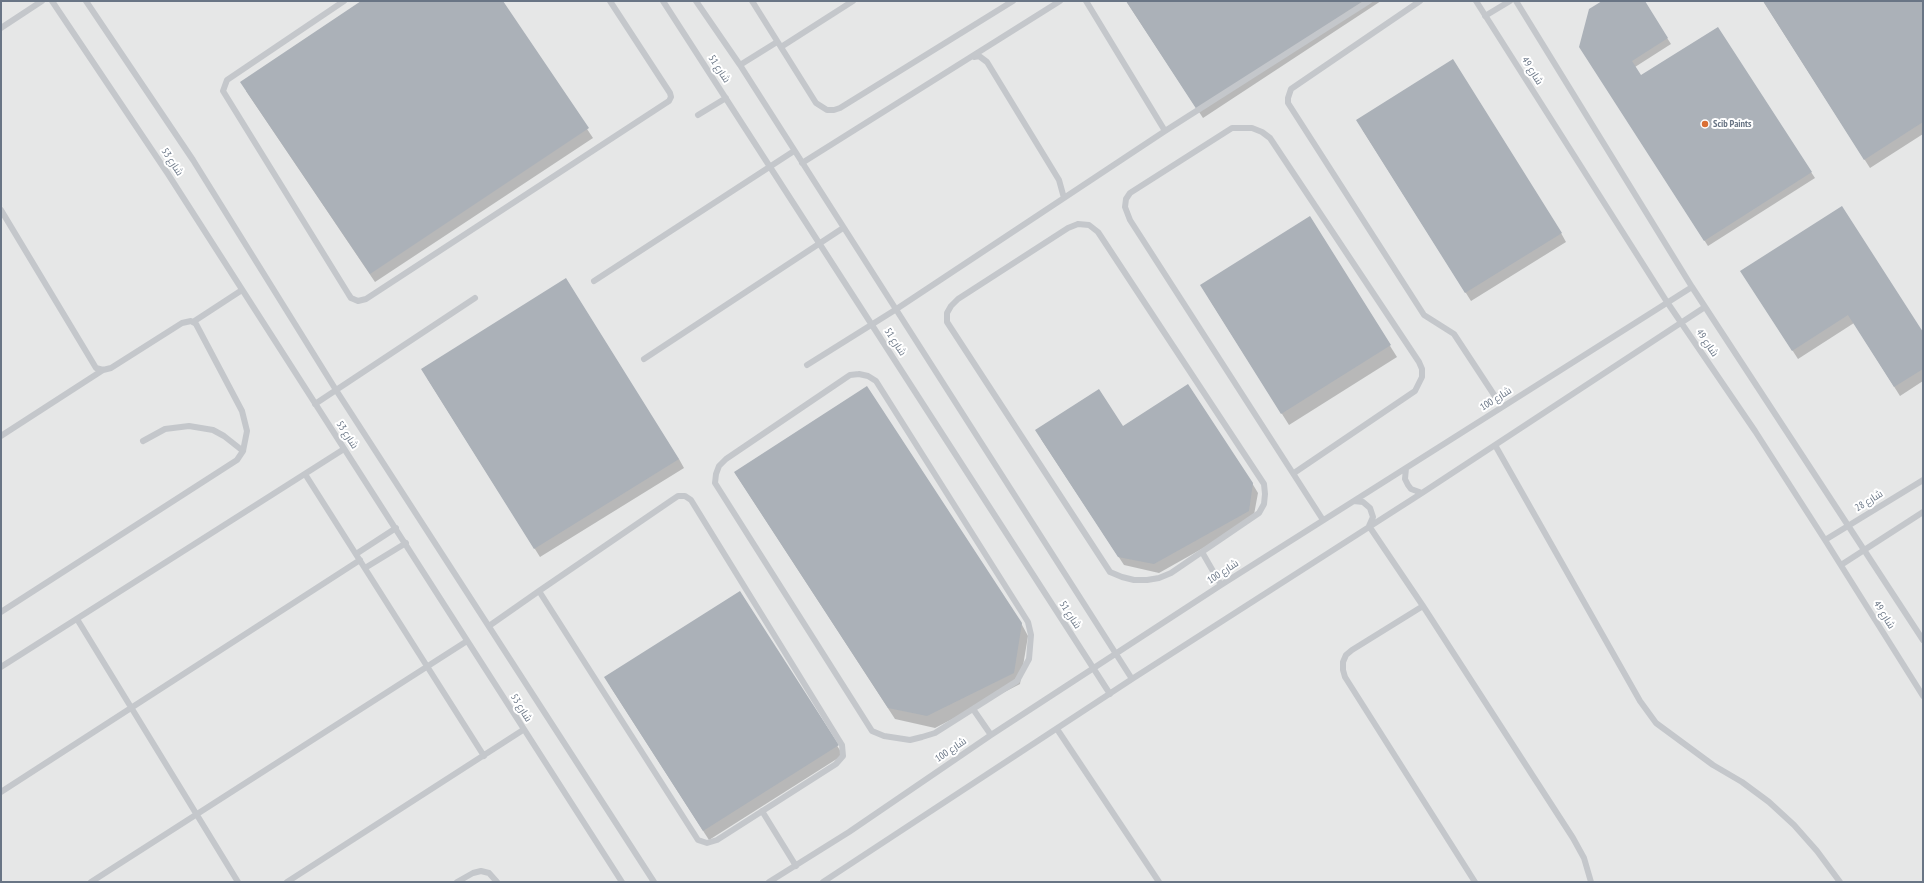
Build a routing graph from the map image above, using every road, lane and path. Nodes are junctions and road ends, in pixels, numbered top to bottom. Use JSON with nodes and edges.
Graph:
{"nodes":[{"id":1,"x":42,"y":1,"type":"edge"},
{"id":2,"x":52,"y":1,"type":"edge"},
{"id":3,"x":86,"y":1,"type":"edge"},
{"id":4,"x":344,"y":1,"type":"edge"},
{"id":5,"x":610,"y":1,"type":"edge"},
{"id":6,"x":663,"y":1,"type":"edge"},
{"id":7,"x":696,"y":1,"type":"edge"},
{"id":8,"x":752,"y":1,"type":"edge"},
{"id":9,"x":853,"y":1,"type":"edge"},
{"id":10,"x":1013,"y":1,"type":"edge"},
{"id":11,"x":1060,"y":1,"type":"edge"},
{"id":12,"x":1086,"y":1,"type":"edge"},
{"id":13,"x":1369,"y":1,"type":"edge"},
{"id":14,"x":1420,"y":1,"type":"edge"},
{"id":15,"x":1476,"y":1,"type":"edge"},
{"id":16,"x":1510,"y":1,"type":"edge"},
{"id":17,"x":1516,"y":1,"type":"edge"},
{"id":18,"x":1485,"y":16,"type":"junction"},
{"id":19,"x":1,"y":28,"type":"edge"},
{"id":20,"x":779,"y":44,"type":"junction"},
{"id":21,"x":974,"y":57,"type":"junction"},
{"id":22,"x":740,"y":65,"type":"junction"},
{"id":23,"x":726,"y":98,"type":"junction"},
{"id":24,"x":698,"y":115,"type":"dead end"},
{"id":25,"x":1165,"y":131,"type":"junction"},
{"id":26,"x":794,"y":151,"type":"junction"},
{"id":27,"x":802,"y":163,"type":"junction"},
{"id":28,"x":770,"y":166,"type":"junction"},
{"id":29,"x":1064,"y":198,"type":"junction"},
{"id":30,"x":1,"y":210,"type":"edge"},
{"id":31,"x":844,"y":228,"type":"junction"},
{"id":32,"x":820,"y":244,"type":"junction"},
{"id":33,"x":594,"y":281,"type":"dead end"},
{"id":34,"x":1692,"y":287,"type":"junction"},
{"id":35,"x":242,"y":290,"type":"junction"},
{"id":36,"x":475,"y":298,"type":"dead end"},
{"id":37,"x":1667,"y":302,"type":"junction"},
{"id":38,"x":1706,"y":307,"type":"junction"},
{"id":39,"x":895,"y":310,"type":"junction"},
{"id":40,"x":193,"y":322,"type":"junction"},
{"id":41,"x":1681,"y":323,"type":"junction"},
{"id":42,"x":871,"y":324,"type":"junction"},
{"id":43,"x":644,"y":359,"type":"dead end"},
{"id":44,"x":807,"y":365,"type":"dead end"},
{"id":45,"x":103,"y":370,"type":"junction"},
{"id":46,"x":336,"y":390,"type":"junction"},
{"id":47,"x":315,"y":404,"type":"junction"},
{"id":48,"x":1502,"y":407,"type":"junction"},
{"id":49,"x":1,"y":436,"type":"edge"},
{"id":50,"x":143,"y":441,"type":"dead end"},
{"id":51,"x":1495,"y":445,"type":"junction"},
{"id":52,"x":344,"y":449,"type":"junction"},
{"id":53,"x":243,"y":451,"type":"junction"},
{"id":54,"x":1406,"y":468,"type":"junction"},
{"id":55,"x":1294,"y":473,"type":"junction"},
{"id":56,"x":305,"y":474,"type":"junction"},
{"id":57,"x":1923,"y":480,"type":"edge"},
{"id":58,"x":1422,"y":493,"type":"junction"},
{"id":59,"x":1353,"y":502,"type":"junction"},
{"id":60,"x":1923,"y":512,"type":"edge"},
{"id":61,"x":1323,"y":520,"type":"junction"},
{"id":62,"x":1848,"y":525,"type":"junction"},
{"id":63,"x":1369,"y":526,"type":"junction"},
{"id":64,"x":396,"y":528,"type":"junction"},
{"id":65,"x":1825,"y":540,"type":"junction"},
{"id":66,"x":406,"y":543,"type":"junction"},
{"id":67,"x":1865,"y":550,"type":"junction"},
{"id":68,"x":1202,"y":552,"type":"junction"},
{"id":69,"x":356,"y":554,"type":"junction"},
{"id":70,"x":360,"y":560,"type":"junction"},
{"id":71,"x":1841,"y":565,"type":"junction"},
{"id":72,"x":365,"y":568,"type":"junction"},
{"id":73,"x":1221,"y":585,"type":"junction"},
{"id":74,"x":539,"y":592,"type":"junction"},
{"id":75,"x":1423,"y":606,"type":"junction"},
{"id":76,"x":1,"y":612,"type":"edge"},
{"id":77,"x":77,"y":619,"type":"junction"},
{"id":78,"x":489,"y":626,"type":"junction"},
{"id":79,"x":467,"y":640,"type":"junction"},
{"id":80,"x":1923,"y":640,"type":"edge"},
{"id":81,"x":1115,"y":654,"type":"junction"},
{"id":82,"x":427,"y":666,"type":"junction"},
{"id":83,"x":1,"y":667,"type":"edge"},
{"id":84,"x":1093,"y":669,"type":"junction"},
{"id":85,"x":1132,"y":679,"type":"junction"},
{"id":86,"x":1110,"y":694,"type":"junction"},
{"id":87,"x":1923,"y":696,"type":"edge"},
{"id":88,"x":131,"y":707,"type":"junction"},
{"id":89,"x":973,"y":709,"type":"junction"},
{"id":90,"x":1057,"y":729,"type":"junction"},
{"id":91,"x":523,"y":730,"type":"junction"},
{"id":92,"x":991,"y":736,"type":"junction"},
{"id":93,"x":484,"y":756,"type":"junction"},
{"id":94,"x":1,"y":792,"type":"edge"},
{"id":95,"x":762,"y":811,"type":"junction"},
{"id":96,"x":197,"y":814,"type":"junction"},
{"id":97,"x":796,"y":866,"type":"junction"},
{"id":98,"x":91,"y":882,"type":"edge"},
{"id":99,"x":238,"y":882,"type":"edge"},
{"id":100,"x":287,"y":882,"type":"edge"},
{"id":101,"x":457,"y":882,"type":"edge"},
{"id":102,"x":497,"y":882,"type":"edge"},
{"id":103,"x":622,"y":882,"type":"edge"},
{"id":104,"x":654,"y":882,"type":"edge"},
{"id":105,"x":769,"y":882,"type":"edge"},
{"id":106,"x":823,"y":882,"type":"edge"},
{"id":107,"x":1159,"y":882,"type":"edge"},
{"id":108,"x":1475,"y":882,"type":"edge"},
{"id":109,"x":1591,"y":882,"type":"edge"},
{"id":110,"x":1840,"y":882,"type":"edge"}],
"edges":[{"from":1,"to":19,"type":"lane"},
{"from":2,"to":35,"type":"lane","name":"شارع 53"},
{"from":3,"to":46,"type":"lane","name":"شارع 53"},
{"from":4,"to":5,"type":"lane"},
{"from":6,"to":23,"type":"lane","name":"شارع 51"},
{"from":7,"to":22,"type":"lane","name":"شارع 51"},
{"from":8,"to":20,"type":"lane"},
{"from":9,"to":20,"type":"lane"},
{"from":10,"to":20,"type":"lane"},
{"from":11,"to":21,"type":"lane"},
{"from":12,"to":25,"type":"lane"},
{"from":13,"to":25,"type":"lane"},
{"from":14,"to":48,"type":"lane"},
{"from":15,"to":18,"type":"lane","name":"شارع 49"},
{"from":16,"to":18,"type":"lane"},
{"from":17,"to":34,"type":"lane","name":"شارع 49"},
{"from":18,"to":37,"type":"lane","name":"شارع 49"},
{"from":20,"to":22,"type":"lane"},
{"from":21,"to":27,"type":"lane"},
{"from":21,"to":29,"type":"lane"},
{"from":22,"to":26,"type":"lane","name":"شارع 51"},
{"from":23,"to":24,"type":"lane"},
{"from":23,"to":28,"type":"lane","name":"شارع 51"},
{"from":25,"to":29,"type":"lane"},
{"from":26,"to":27,"type":"lane","name":"شارع 51"},
{"from":26,"to":28,"type":"lane"},
{"from":27,"to":31,"type":"lane","name":"شارع 51"},
{"from":28,"to":32,"type":"lane","name":"شارع 51"},
{"from":28,"to":33,"type":"lane"},
{"from":29,"to":39,"type":"lane"},
{"from":30,"to":45,"type":"lane"},
{"from":31,"to":32,"type":"lane"},
{"from":31,"to":39,"type":"lane","name":"شارع 51"},
{"from":32,"to":42,"type":"lane","name":"شارع 51"},
{"from":32,"to":43,"type":"lane"},
{"from":34,"to":37,"type":"lane","name":"شارع 100"},
{"from":34,"to":38,"type":"lane","name":"شارع 49"},
{"from":35,"to":40,"type":"lane"},
{"from":35,"to":47,"type":"lane","name":"شارع 53"},
{"from":36,"to":46,"type":"lane"},
{"from":37,"to":41,"type":"lane","name":"شارع 49"},
{"from":37,"to":48,"type":"lane","name":"شارع 100"},
{"from":38,"to":41,"type":"lane"},
{"from":38,"to":62,"type":"lane","name":"شارع 49"},
{"from":39,"to":42,"type":"lane"},
{"from":39,"to":81,"type":"lane","name":"شارع 51"},
{"from":40,"to":45,"type":"lane"},
{"from":40,"to":53,"type":"lane"},
{"from":41,"to":51,"type":"lane"},
{"from":41,"to":65,"type":"lane","name":"شارع 49"},
{"from":42,"to":44,"type":"lane"},
{"from":42,"to":84,"type":"lane","name":"شارع 51"},
{"from":45,"to":49,"type":"lane"},
{"from":46,"to":47,"type":"lane"},
{"from":46,"to":78,"type":"lane","name":"شارع 53"},
{"from":47,"to":52,"type":"lane","name":"شارع 53"},
{"from":48,"to":54,"type":"lane","name":"شارع 100"},
{"from":50,"to":53,"type":"lane"},
{"from":51,"to":58,"type":"lane"},
{"from":51,"to":110,"type":"lane"},
{"from":52,"to":56,"type":"lane"},
{"from":52,"to":64,"type":"lane","name":"شارع 53"},
{"from":53,"to":76,"type":"lane"},
{"from":54,"to":58,"type":"lane"},
{"from":54,"to":59,"type":"lane","name":"شارع 100"},
{"from":55,"to":55,"type":"lane"},
{"from":55,"to":61,"type":"lane"},
{"from":56,"to":69,"type":"lane"},
{"from":56,"to":77,"type":"lane"},
{"from":57,"to":62,"type":"lane","name":"شارع 28"},
{"from":58,"to":63,"type":"lane"},
{"from":59,"to":61,"type":"lane","name":"شارع 100"},
{"from":59,"to":63,"type":"lane"},
{"from":60,"to":67,"type":"lane"},
{"from":61,"to":73,"type":"lane","name":"شارع 100"},
{"from":62,"to":65,"type":"lane","name":"شارع 28"},
{"from":62,"to":67,"type":"lane","name":"شارع 49"},
{"from":63,"to":75,"type":"lane"},
{"from":63,"to":85,"type":"lane"},
{"from":64,"to":66,"type":"lane","name":"شارع 53"},
{"from":64,"to":69,"type":"lane"},
{"from":65,"to":71,"type":"lane","name":"شارع 49"},
{"from":66,"to":72,"type":"lane"},
{"from":66,"to":79,"type":"lane","name":"شارع 53"},
{"from":67,"to":71,"type":"lane"},
{"from":67,"to":80,"type":"lane","name":"شارع 49"},
{"from":68,"to":68,"type":"lane"},
{"from":68,"to":73,"type":"lane"},
{"from":69,"to":70,"type":"lane"},
{"from":70,"to":72,"type":"lane"},
{"from":70,"to":88,"type":"lane"},
{"from":71,"to":87,"type":"lane","name":"شارع 49"},
{"from":72,"to":82,"type":"lane"},
{"from":73,"to":81,"type":"lane","name":"شارع 100"},
{"from":74,"to":78,"type":"lane"},
{"from":74,"to":95,"type":"lane"},
{"from":74,"to":95,"type":"lane"},
{"from":75,"to":108,"type":"lane"},
{"from":75,"to":109,"type":"lane"},
{"from":77,"to":83,"type":"lane"},
{"from":77,"to":88,"type":"lane"},
{"from":78,"to":104,"type":"lane","name":"شارع 53"},
{"from":79,"to":82,"type":"lane"},
{"from":79,"to":91,"type":"lane","name":"شارع 53"},
{"from":81,"to":84,"type":"lane","name":"شارع 100"},
{"from":81,"to":85,"type":"lane","name":"شارع 51"},
{"from":82,"to":93,"type":"lane"},
{"from":82,"to":96,"type":"lane"},
{"from":84,"to":86,"type":"lane","name":"شارع 51"},
{"from":84,"to":92,"type":"lane","name":"شارع 100"},
{"from":85,"to":86,"type":"lane"},
{"from":86,"to":90,"type":"lane"},
{"from":88,"to":94,"type":"lane"},
{"from":88,"to":96,"type":"lane"},
{"from":89,"to":89,"type":"lane"},
{"from":89,"to":92,"type":"lane"},
{"from":90,"to":106,"type":"lane"},
{"from":90,"to":107,"type":"lane"},
{"from":91,"to":93,"type":"lane"},
{"from":91,"to":103,"type":"lane","name":"شارع 53"},
{"from":92,"to":97,"type":"lane","name":"شارع 100"},
{"from":93,"to":100,"type":"lane"},
{"from":95,"to":97,"type":"lane"},
{"from":96,"to":98,"type":"lane"},
{"from":96,"to":99,"type":"lane"},
{"from":97,"to":105,"type":"lane","name":"شارع 100"},
{"from":101,"to":102,"type":"lane"}]}
